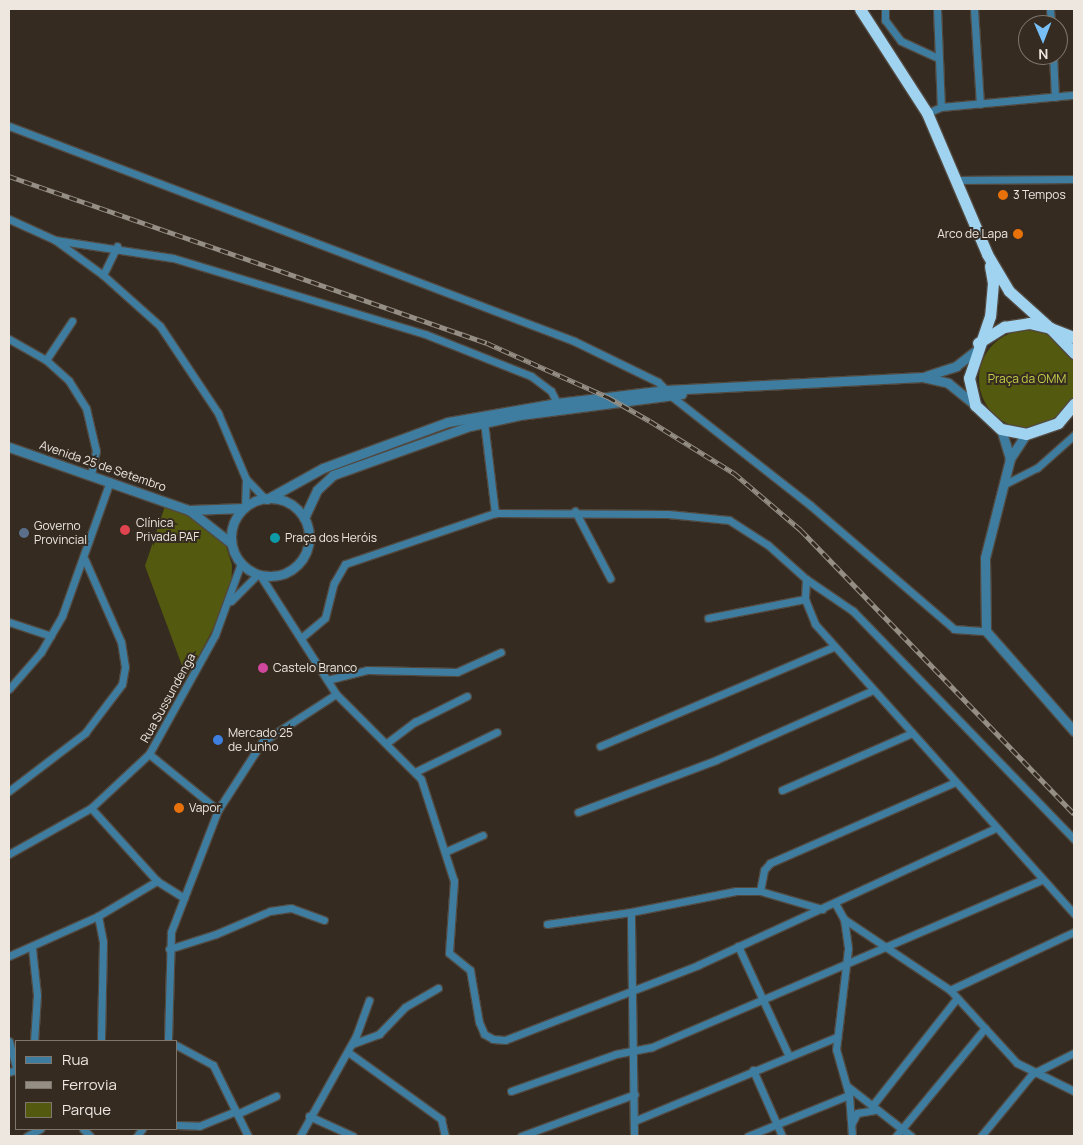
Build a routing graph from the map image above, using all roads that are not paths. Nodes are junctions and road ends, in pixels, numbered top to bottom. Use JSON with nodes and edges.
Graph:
{"nodes":[{"id":1,"x":860,"y":9,"type":"edge"},
{"id":2,"x":885,"y":9,"type":"edge"},
{"id":3,"x":937,"y":9,"type":"edge"},
{"id":4,"x":974,"y":9,"type":"edge"},
{"id":5,"x":938,"y":58,"type":"junction"},
{"id":6,"x":1053,"y":65,"type":"edge"},
{"id":7,"x":1074,"y":95,"type":"edge"},
{"id":8,"x":1055,"y":97,"type":"junction"},
{"id":9,"x":980,"y":104,"type":"junction"},
{"id":10,"x":941,"y":107,"type":"junction"},
{"id":11,"x":927,"y":113,"type":"junction"},
{"id":12,"x":9,"y":126,"type":"edge"},
{"id":13,"x":1074,"y":179,"type":"edge"},
{"id":14,"x":956,"y":180,"type":"junction"},
{"id":15,"x":9,"y":219,"type":"edge"},
{"id":16,"x":55,"y":240,"type":"junction"},
{"id":17,"x":117,"y":246,"type":"junction"},
{"id":18,"x":987,"y":254,"type":"junction"},
{"id":19,"x":103,"y":275,"type":"junction"},
{"id":20,"x":72,"y":321,"type":"dead end"},
{"id":21,"x":1050,"y":328,"type":"junction"},
{"id":22,"x":1074,"y":336,"type":"edge"},
{"id":23,"x":9,"y":339,"type":"edge"},
{"id":24,"x":977,"y":347,"type":"junction"},
{"id":25,"x":1074,"y":353,"type":"edge"},
{"id":26,"x":46,"y":360,"type":"junction"},
{"id":27,"x":923,"y":377,"type":"junction"},
{"id":28,"x":669,"y":393,"type":"junction"},
{"id":29,"x":557,"y":403,"type":"junction"},
{"id":30,"x":975,"y":405,"type":"junction"},
{"id":31,"x":1073,"y":408,"type":"edge"},
{"id":32,"x":484,"y":422,"type":"junction"},
{"id":33,"x":1001,"y":429,"type":"junction"},
{"id":34,"x":1026,"y":434,"type":"junction"},
{"id":35,"x":1074,"y":435,"type":"edge"},
{"id":36,"x":9,"y":448,"type":"edge"},
{"id":37,"x":1010,"y":459,"type":"junction"},
{"id":38,"x":91,"y":474,"type":"junction"},
{"id":39,"x":246,"y":479,"type":"junction"},
{"id":40,"x":110,"y":481,"type":"junction"},
{"id":41,"x":1002,"y":485,"type":"junction"},
{"id":42,"x":266,"y":499,"type":"junction"},
{"id":43,"x":245,"y":508,"type":"junction"},
{"id":44,"x":189,"y":510,"type":"junction"},
{"id":45,"x":575,"y":512,"type":"junction"},
{"id":46,"x":495,"y":513,"type":"junction"},
{"id":47,"x":304,"y":518,"type":"junction"},
{"id":48,"x":231,"y":543,"type":"junction"},
{"id":49,"x":85,"y":560,"type":"junction"},
{"id":50,"x":240,"y":563,"type":"junction"},
{"id":51,"x":259,"y":575,"type":"junction"},
{"id":52,"x":610,"y":578,"type":"dead end"},
{"id":53,"x":806,"y":579,"type":"junction"},
{"id":54,"x":805,"y":599,"type":"junction"},
{"id":55,"x":228,"y":603,"type":"junction"},
{"id":56,"x":708,"y":618,"type":"dead end"},
{"id":57,"x":9,"y":622,"type":"edge"},
{"id":58,"x":986,"y":631,"type":"junction"},
{"id":59,"x":51,"y":636,"type":"junction"},
{"id":60,"x":301,"y":638,"type":"junction"},
{"id":61,"x":833,"y":647,"type":"junction"},
{"id":62,"x":501,"y":652,"type":"dead end"},
{"id":63,"x":327,"y":680,"type":"junction"},
{"id":64,"x":9,"y":689,"type":"edge"},
{"id":65,"x":873,"y":690,"type":"junction"},
{"id":66,"x":336,"y":694,"type":"junction"},
{"id":67,"x":467,"y":696,"type":"dead end"},
{"id":68,"x":1074,"y":731,"type":"edge"},
{"id":69,"x":497,"y":732,"type":"dead end"},
{"id":70,"x":912,"y":733,"type":"junction"},
{"id":71,"x":388,"y":742,"type":"junction"},
{"id":72,"x":600,"y":746,"type":"dead end"},
{"id":73,"x":150,"y":754,"type":"junction"},
{"id":74,"x":414,"y":772,"type":"junction"},
{"id":75,"x":955,"y":782,"type":"junction"},
{"id":76,"x":9,"y":790,"type":"edge"},
{"id":77,"x":782,"y":790,"type":"dead end"},
{"id":78,"x":91,"y":808,"type":"junction"},
{"id":79,"x":218,"y":810,"type":"junction"},
{"id":80,"x":578,"y":812,"type":"dead end"},
{"id":81,"x":996,"y":828,"type":"junction"},
{"id":82,"x":484,"y":835,"type":"dead end"},
{"id":83,"x":1074,"y":839,"type":"edge"},
{"id":84,"x":448,"y":851,"type":"junction"},
{"id":85,"x":9,"y":854,"type":"edge"},
{"id":86,"x":1042,"y":880,"type":"junction"},
{"id":87,"x":157,"y":881,"type":"junction"},
{"id":88,"x":760,"y":891,"type":"junction"},
{"id":89,"x":184,"y":898,"type":"junction"},
{"id":90,"x":835,"y":903,"type":"junction"},
{"id":91,"x":822,"y":909,"type":"junction"},
{"id":92,"x":630,"y":912,"type":"junction"},
{"id":93,"x":1074,"y":914,"type":"edge"},
{"id":94,"x":98,"y":916,"type":"junction"},
{"id":95,"x":844,"y":919,"type":"junction"},
{"id":96,"x":324,"y":920,"type":"dead end"},
{"id":97,"x":547,"y":924,"type":"dead end"},
{"id":98,"x":1074,"y":932,"type":"edge"},
{"id":99,"x":738,"y":946,"type":"junction"},
{"id":100,"x":891,"y":947,"type":"junction"},
{"id":101,"x":32,"y":948,"type":"junction"},
{"id":102,"x":168,"y":948,"type":"junction"},
{"id":103,"x":9,"y":956,"type":"edge"},
{"id":104,"x":845,"y":966,"type":"junction"},
{"id":105,"x":438,"y":988,"type":"dead end"},
{"id":106,"x":631,"y":989,"type":"junction"},
{"id":107,"x":950,"y":990,"type":"junction"},
{"id":108,"x":957,"y":998,"type":"junction"},
{"id":109,"x":765,"y":999,"type":"junction"},
{"id":110,"x":369,"y":1000,"type":"dead end"},
{"id":111,"x":985,"y":1028,"type":"junction"},
{"id":112,"x":837,"y":1037,"type":"junction"},
{"id":113,"x":34,"y":1040,"type":"edge"},
{"id":114,"x":100,"y":1040,"type":"edge"},
{"id":115,"x":168,"y":1040,"type":"edge"},
{"id":116,"x":9,"y":1041,"type":"edge"},
{"id":117,"x":352,"y":1044,"type":"junction"},
{"id":118,"x":178,"y":1046,"type":"edge"},
{"id":119,"x":635,"y":1050,"type":"junction"},
{"id":120,"x":348,"y":1052,"type":"junction"},
{"id":121,"x":1074,"y":1053,"type":"edge"},
{"id":122,"x":788,"y":1054,"type":"junction"},
{"id":123,"x":15,"y":1064,"type":"edge"},
{"id":124,"x":753,"y":1070,"type":"junction"},
{"id":125,"x":1032,"y":1074,"type":"junction"},
{"id":126,"x":847,"y":1086,"type":"junction"},
{"id":127,"x":512,"y":1091,"type":"dead end"},
{"id":128,"x":1074,"y":1091,"type":"edge"},
{"id":129,"x":635,"y":1094,"type":"junction"},
{"id":130,"x":849,"y":1095,"type":"junction"},
{"id":131,"x":276,"y":1096,"type":"dead end"},
{"id":132,"x":874,"y":1108,"type":"junction"},
{"id":133,"x":237,"y":1112,"type":"junction"},
{"id":134,"x":309,"y":1116,"type":"junction"},
{"id":135,"x":634,"y":1121,"type":"junction"},
{"id":136,"x":776,"y":1124,"type":"junction"},
{"id":137,"x":178,"y":1125,"type":"edge"},
{"id":138,"x":851,"y":1126,"type":"junction"},
{"id":139,"x":902,"y":1130,"type":"junction"},
{"id":140,"x":248,"y":1136,"type":"edge"},
{"id":141,"x":300,"y":1136,"type":"edge"},
{"id":142,"x":353,"y":1136,"type":"edge"},
{"id":143,"x":445,"y":1136,"type":"edge"},
{"id":144,"x":521,"y":1136,"type":"edge"},
{"id":145,"x":634,"y":1136,"type":"edge"},
{"id":146,"x":748,"y":1136,"type":"edge"},
{"id":147,"x":782,"y":1136,"type":"edge"},
{"id":148,"x":852,"y":1136,"type":"edge"},
{"id":149,"x":896,"y":1136,"type":"edge"},
{"id":150,"x":911,"y":1136,"type":"edge"},
{"id":151,"x":981,"y":1136,"type":"edge"}],
"edges":[{"from":1,"to":11,"type":"highway"},
{"from":2,"to":5,"type":"street"},
{"from":3,"to":5,"type":"street"},
{"from":4,"to":9,"type":"street"},
{"from":5,"to":10,"type":"street"},
{"from":6,"to":8,"type":"street"},
{"from":7,"to":8,"type":"street"},
{"from":8,"to":9,"type":"street"},
{"from":9,"to":10,"type":"street"},
{"from":10,"to":11,"type":"street"},
{"from":11,"to":14,"type":"highway"},
{"from":12,"to":28,"type":"street"},
{"from":13,"to":14,"type":"street"},
{"from":14,"to":18,"type":"highway"},
{"from":15,"to":16,"type":"street"},
{"from":16,"to":17,"type":"street"},
{"from":16,"to":19,"type":"street"},
{"from":17,"to":19,"type":"street"},
{"from":17,"to":29,"type":"street"},
{"from":18,"to":21,"type":"highway"},
{"from":18,"to":24,"type":"highway"},
{"from":19,"to":39,"type":"street"},
{"from":20,"to":26,"type":"street"},
{"from":21,"to":22,"type":"highway"},
{"from":21,"to":24,"type":"highway"},
{"from":21,"to":25,"type":"highway"},
{"from":23,"to":26,"type":"street"},
{"from":24,"to":27,"type":"street"},
{"from":24,"to":30,"type":"highway"},
{"from":26,"to":38,"type":"street"},
{"from":27,"to":28,"type":"street"},
{"from":27,"to":30,"type":"street"},
{"from":28,"to":29,"type":"street"},
{"from":28,"to":32,"type":"street"},
{"from":28,"to":58,"type":"street"},
{"from":29,"to":42,"type":"street"},
{"from":30,"to":33,"type":"highway"},
{"from":31,"to":34,"type":"highway"},
{"from":32,"to":46,"type":"street"},
{"from":32,"to":47,"type":"street"},
{"from":33,"to":34,"type":"highway"},
{"from":33,"to":37,"type":"street"},
{"from":34,"to":37,"type":"street"},
{"from":35,"to":41,"type":"street"},
{"from":36,"to":38,"type":"street","name":"Avenida 25 de Setembro"},
{"from":37,"to":41,"type":"street"},
{"from":38,"to":40,"type":"street","name":"Avenida 25 de Setembro"},
{"from":39,"to":42,"type":"street"},
{"from":39,"to":43,"type":"street"},
{"from":40,"to":44,"type":"street","name":"Avenida 25 de Setembro"},
{"from":40,"to":49,"type":"street"},
{"from":41,"to":58,"type":"street"},
{"from":42,"to":43,"type":"street"},
{"from":42,"to":47,"type":"street"},
{"from":43,"to":44,"type":"street","name":"Avenida 25 de Setembro"},
{"from":43,"to":48,"type":"street"},
{"from":44,"to":48,"type":"street","name":"Avenida 25 de Setembro"},
{"from":45,"to":46,"type":"street"},
{"from":45,"to":52,"type":"street"},
{"from":45,"to":53,"type":"street"},
{"from":46,"to":60,"type":"street"},
{"from":47,"to":51,"type":"street"},
{"from":48,"to":50,"type":"street"},
{"from":49,"to":59,"type":"street"},
{"from":49,"to":76,"type":"street"},
{"from":50,"to":51,"type":"street"},
{"from":50,"to":55,"type":"street","name":"Rua Sussundenga"},
{"from":51,"to":55,"type":"street","name":"Rua Sussundenga"},
{"from":51,"to":60,"type":"street"},
{"from":53,"to":54,"type":"street"},
{"from":53,"to":83,"type":"street"},
{"from":54,"to":56,"type":"street"},
{"from":54,"to":61,"type":"street"},
{"from":55,"to":73,"type":"street","name":"Rua Sussundenga"},
{"from":57,"to":59,"type":"street"},
{"from":58,"to":68,"type":"street"},
{"from":59,"to":64,"type":"street"},
{"from":60,"to":63,"type":"street"},
{"from":61,"to":65,"type":"street"},
{"from":61,"to":72,"type":"street"},
{"from":62,"to":63,"type":"street"},
{"from":63,"to":66,"type":"street"},
{"from":65,"to":70,"type":"street"},
{"from":65,"to":80,"type":"street"},
{"from":66,"to":71,"type":"street"},
{"from":66,"to":79,"type":"street"},
{"from":67,"to":71,"type":"street"},
{"from":69,"to":74,"type":"street"},
{"from":70,"to":75,"type":"street"},
{"from":70,"to":77,"type":"street"},
{"from":71,"to":74,"type":"street"},
{"from":73,"to":78,"type":"street","name":"Rua Sussundenga"},
{"from":73,"to":79,"type":"street"},
{"from":74,"to":84,"type":"street"},
{"from":75,"to":81,"type":"street"},
{"from":75,"to":88,"type":"street"},
{"from":78,"to":85,"type":"street","name":"Rua Sussundenga"},
{"from":78,"to":87,"type":"street"},
{"from":79,"to":89,"type":"street"},
{"from":81,"to":86,"type":"street"},
{"from":81,"to":90,"type":"street"},
{"from":82,"to":84,"type":"street"},
{"from":84,"to":106,"type":"street"},
{"from":86,"to":93,"type":"street"},
{"from":86,"to":100,"type":"street"},
{"from":87,"to":89,"type":"street"},
{"from":87,"to":94,"type":"street"},
{"from":88,"to":91,"type":"street"},
{"from":88,"to":92,"type":"street"},
{"from":89,"to":102,"type":"street"},
{"from":90,"to":91,"type":"street"},
{"from":90,"to":95,"type":"street"},
{"from":91,"to":99,"type":"street"},
{"from":92,"to":97,"type":"street"},
{"from":92,"to":106,"type":"street"},
{"from":94,"to":101,"type":"street"},
{"from":94,"to":114,"type":"street"},
{"from":95,"to":100,"type":"street"},
{"from":95,"to":104,"type":"street"},
{"from":96,"to":102,"type":"street"},
{"from":98,"to":107,"type":"street"},
{"from":99,"to":106,"type":"street"},
{"from":99,"to":109,"type":"street"},
{"from":100,"to":104,"type":"street"},
{"from":100,"to":107,"type":"street"},
{"from":101,"to":103,"type":"street"},
{"from":101,"to":113,"type":"street"},
{"from":102,"to":115,"type":"street"},
{"from":104,"to":109,"type":"street"},
{"from":104,"to":112,"type":"street"},
{"from":105,"to":117,"type":"street"},
{"from":106,"to":119,"type":"street"},
{"from":107,"to":108,"type":"street"},
{"from":108,"to":111,"type":"street"},
{"from":108,"to":132,"type":"street"},
{"from":109,"to":119,"type":"street"},
{"from":109,"to":122,"type":"street"},
{"from":110,"to":117,"type":"street"},
{"from":111,"to":125,"type":"street"},
{"from":111,"to":139,"type":"street"},
{"from":112,"to":122,"type":"street"},
{"from":112,"to":126,"type":"street"},
{"from":116,"to":123,"type":"street"},
{"from":117,"to":120,"type":"street"},
{"from":118,"to":133,"type":"street"},
{"from":119,"to":127,"type":"street"},
{"from":119,"to":129,"type":"street"},
{"from":120,"to":134,"type":"street"},
{"from":120,"to":143,"type":"street"},
{"from":121,"to":125,"type":"street"},
{"from":122,"to":124,"type":"street"},
{"from":124,"to":135,"type":"street"},
{"from":124,"to":136,"type":"street"},
{"from":125,"to":128,"type":"street"},
{"from":125,"to":151,"type":"street"},
{"from":126,"to":130,"type":"street"},
{"from":126,"to":132,"type":"street"},
{"from":129,"to":135,"type":"street"},
{"from":129,"to":144,"type":"street"},
{"from":130,"to":136,"type":"street"},
{"from":130,"to":138,"type":"street"},
{"from":131,"to":133,"type":"street"},
{"from":132,"to":138,"type":"street"},
{"from":132,"to":139,"type":"street"},
{"from":133,"to":137,"type":"street"},
{"from":133,"to":140,"type":"street"},
{"from":134,"to":141,"type":"street"},
{"from":134,"to":142,"type":"street"},
{"from":135,"to":145,"type":"street"},
{"from":136,"to":146,"type":"street"},
{"from":136,"to":147,"type":"street"},
{"from":138,"to":148,"type":"street"},
{"from":139,"to":149,"type":"street"},
{"from":139,"to":150,"type":"street"}]}
